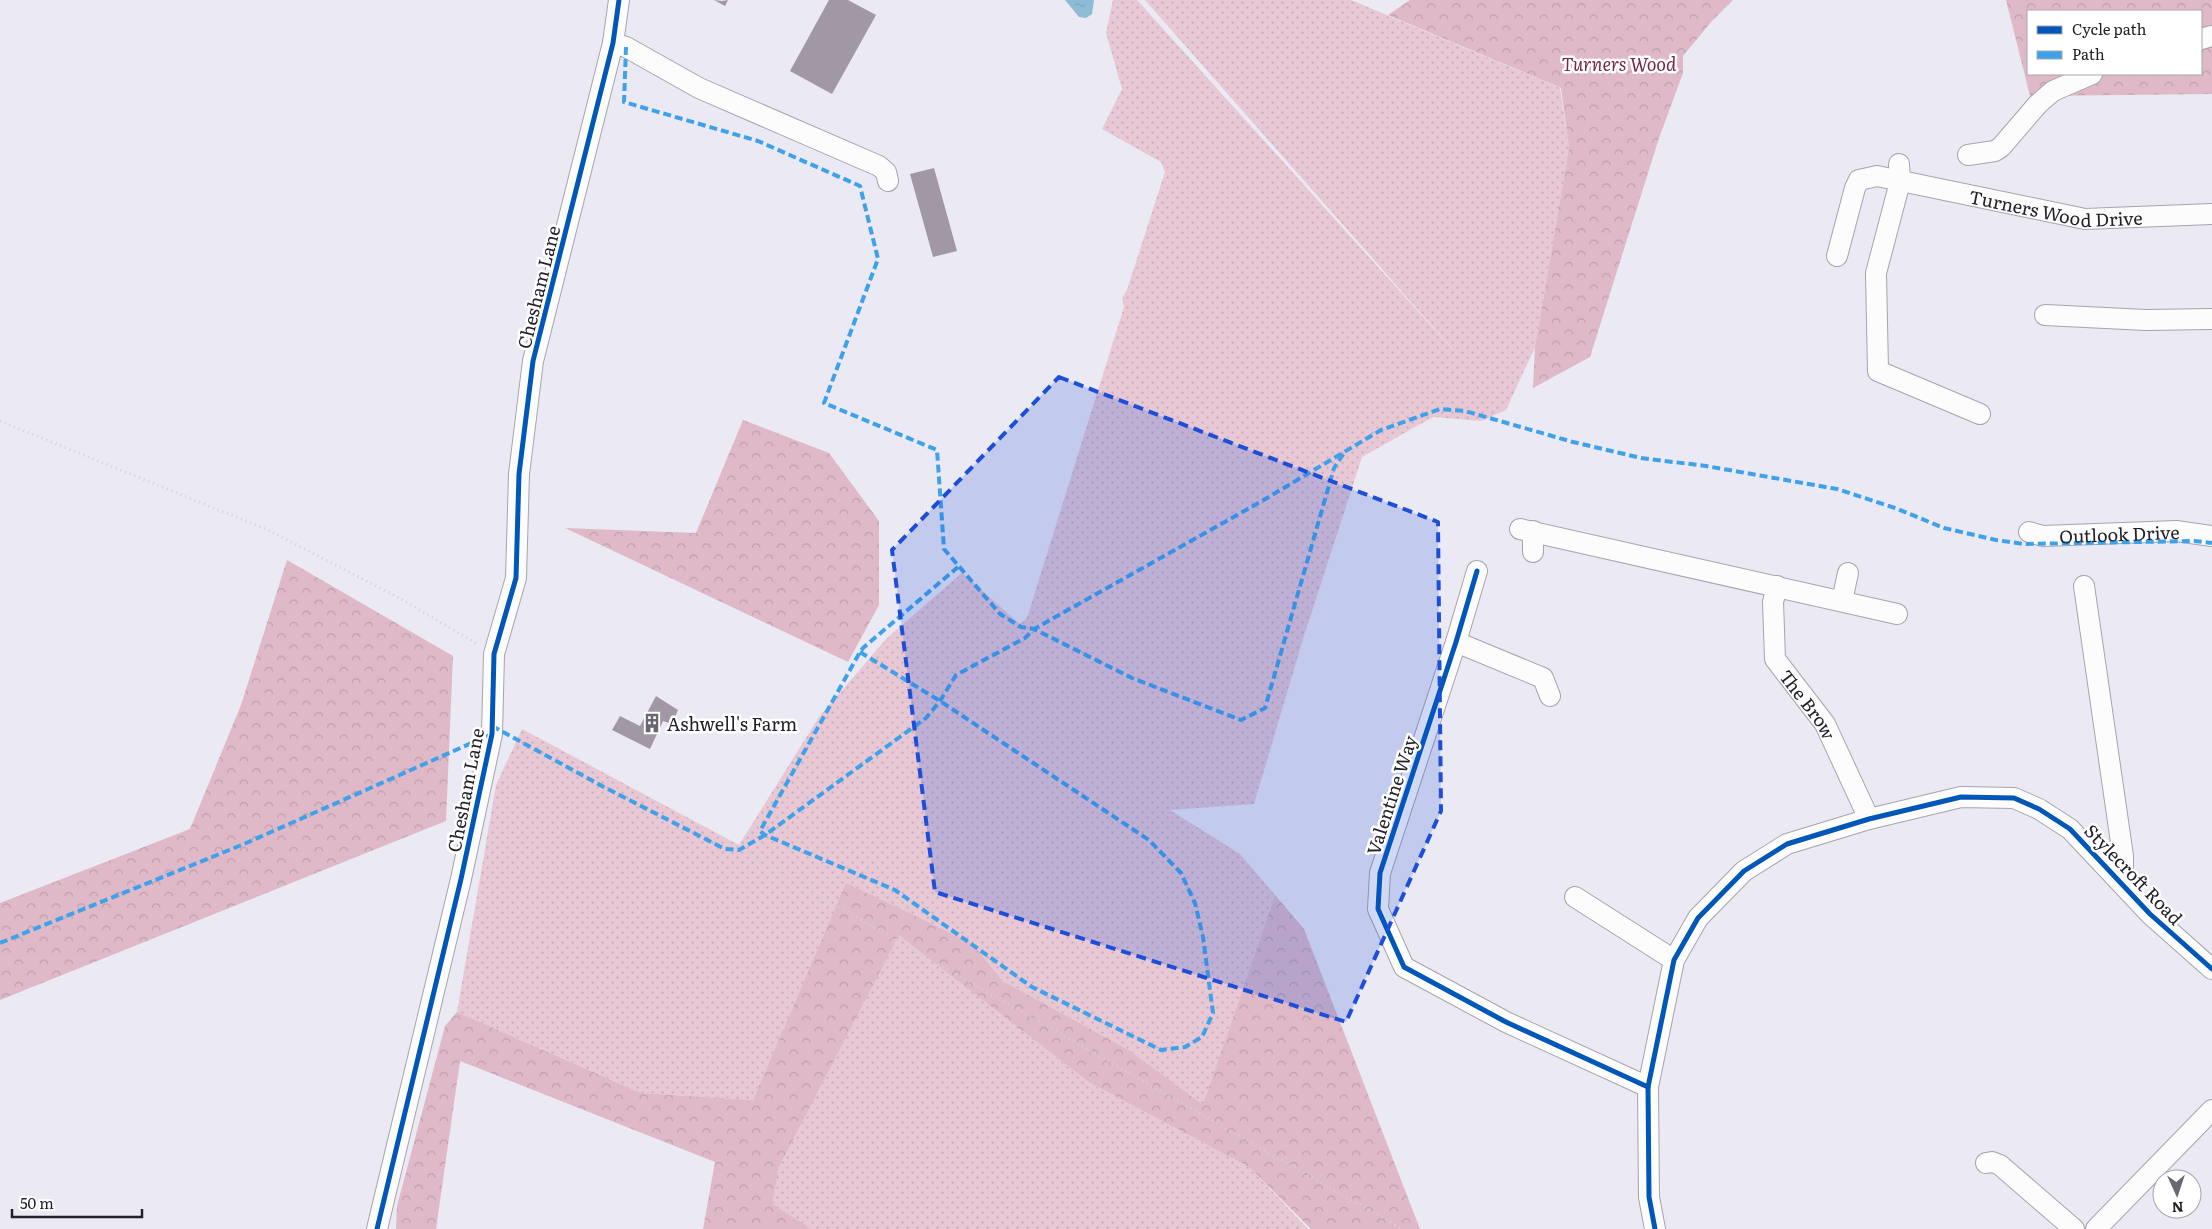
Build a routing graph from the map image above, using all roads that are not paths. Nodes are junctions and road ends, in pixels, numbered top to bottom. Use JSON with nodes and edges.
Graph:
{"nodes":[{"id":1,"x":619,"y":0,"type":"edge"},
{"id":2,"x":613,"y":42,"type":"junction"},
{"id":3,"x":2090,"y":75,"type":"edge"},
{"id":4,"x":1968,"y":154,"type":"dead end"},
{"id":5,"x":1900,"y":173,"type":"junction"},
{"id":6,"x":888,"y":181,"type":"dead end"},
{"id":7,"x":2212,"y":214,"type":"edge"},
{"id":8,"x":1837,"y":256,"type":"dead end"},
{"id":9,"x":2046,"y":315,"type":"dead end"},
{"id":10,"x":2212,"y":319,"type":"edge"},
{"id":11,"x":1980,"y":414,"type":"dead end"},
{"id":12,"x":2029,"y":532,"type":"dead end"},
{"id":13,"x":2212,"y":536,"type":"edge"},
{"id":14,"x":1533,"y":552,"type":"dead end"},
{"id":15,"x":1477,"y":571,"type":"dead end"},
{"id":16,"x":1848,"y":574,"type":"dead end"},
{"id":17,"x":1777,"y":586,"type":"junction"},
{"id":18,"x":2084,"y":586,"type":"dead end"},
{"id":19,"x":1842,"y":601,"type":"junction"},
{"id":20,"x":1897,"y":614,"type":"dead end"},
{"id":21,"x":1456,"y":642,"type":"junction"},
{"id":22,"x":1550,"y":696,"type":"dead end"},
{"id":23,"x":1869,"y":819,"type":"junction"},
{"id":24,"x":2123,"y":884,"type":"junction"},
{"id":25,"x":1574,"y":897,"type":"dead end"},
{"id":26,"x":1674,"y":960,"type":"junction"},
{"id":27,"x":2212,"y":969,"type":"edge"},
{"id":28,"x":1648,"y":1087,"type":"junction"},
{"id":29,"x":2212,"y":1110,"type":"edge"},
{"id":30,"x":1986,"y":1163,"type":"dead end"},
{"id":31,"x":377,"y":1229,"type":"edge"},
{"id":32,"x":1655,"y":1229,"type":"edge"},
{"id":33,"x":2074,"y":1229,"type":"edge"},
{"id":34,"x":2096,"y":1229,"type":"edge"}],
"edges":[{"from":1,"to":2,"type":"street","name":"Chesham Lane"},
{"from":2,"to":6,"type":"street"},
{"from":2,"to":31,"type":"street","name":"Chesham Lane"},
{"from":3,"to":4,"type":"street"},
{"from":5,"to":7,"type":"street","name":"Turners Wood Drive"},
{"from":5,"to":8,"type":"street","name":"Turners Wood Drive"},
{"from":5,"to":11,"type":"street"},
{"from":9,"to":10,"type":"street"},
{"from":12,"to":13,"type":"street","name":"Outlook Drive"},
{"from":14,"to":17,"type":"street"},
{"from":15,"to":21,"type":"street","name":"Valentine Way"},
{"from":16,"to":19,"type":"street"},
{"from":17,"to":19,"type":"street"},
{"from":17,"to":23,"type":"street","name":"The Brow"},
{"from":18,"to":24,"type":"street"},
{"from":19,"to":20,"type":"street"},
{"from":21,"to":22,"type":"street"},
{"from":21,"to":28,"type":"street","name":"Valentine Way"},
{"from":23,"to":24,"type":"street","name":"Stylecroft Road"},
{"from":23,"to":26,"type":"street","name":"Stylecroft Road"},
{"from":24,"to":27,"type":"street","name":"Stylecroft Road"},
{"from":25,"to":26,"type":"street"},
{"from":26,"to":28,"type":"street","name":"Stylecroft Road"},
{"from":28,"to":32,"type":"street","name":"Stylecroft Road"},
{"from":29,"to":34,"type":"street"},
{"from":30,"to":33,"type":"street"}]}
